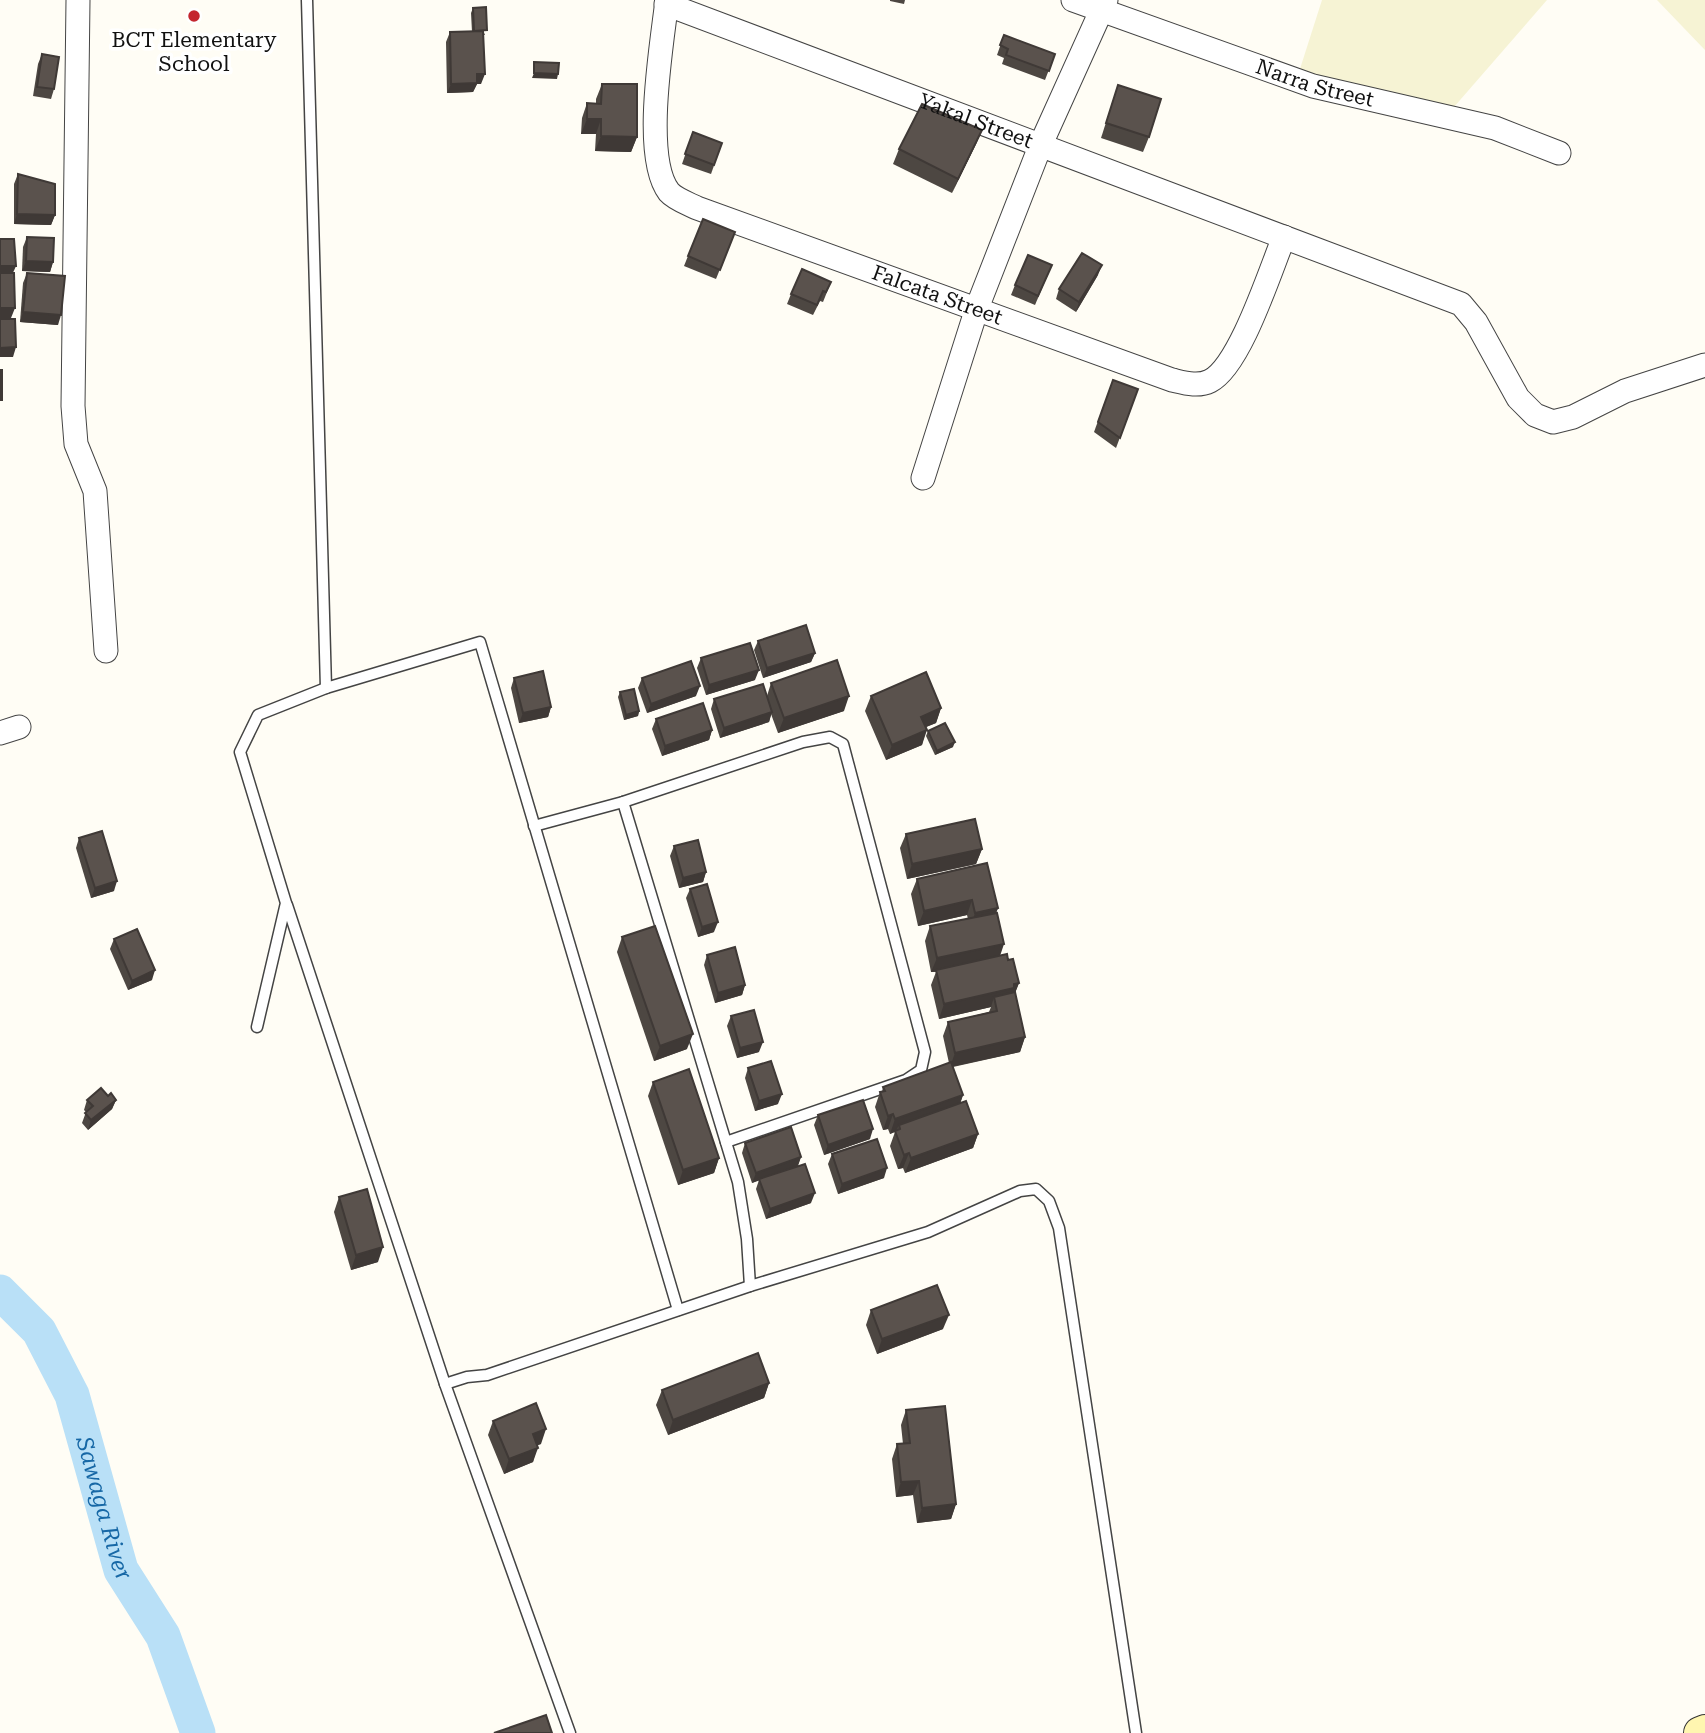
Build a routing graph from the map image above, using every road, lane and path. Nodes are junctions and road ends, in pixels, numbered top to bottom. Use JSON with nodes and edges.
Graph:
{"nodes":[{"id":1,"x":78,"y":0,"type":"edge"},
{"id":2,"x":307,"y":0,"type":"edge"},
{"id":3,"x":1073,"y":0,"type":"edge"},
{"id":4,"x":667,"y":2,"type":"edge"},
{"id":5,"x":1103,"y":5,"type":"edge"},
{"id":6,"x":1041,"y":144,"type":"junction"},
{"id":7,"x":1559,"y":153,"type":"dead end"},
{"id":8,"x":1284,"y":237,"type":"junction"},
{"id":9,"x":977,"y":307,"type":"junction"},
{"id":10,"x":1705,"y":365,"type":"edge"},
{"id":11,"x":923,"y":478,"type":"dead end"},
{"id":12,"x":106,"y":651,"type":"dead end"},
{"id":13,"x":326,"y":688,"type":"junction"},
{"id":14,"x":623,"y":802,"type":"junction"},
{"id":15,"x":534,"y":827,"type":"junction"},
{"id":16,"x":286,"y":903,"type":"junction"},
{"id":17,"x":257,"y":1027,"type":"dead end"},
{"id":18,"x":726,"y":1142,"type":"junction"},
{"id":19,"x":750,"y":1286,"type":"junction"},
{"id":20,"x":678,"y":1310,"type":"junction"},
{"id":21,"x":445,"y":1384,"type":"junction"},
{"id":22,"x":570,"y":1733,"type":"edge"},
{"id":23,"x":1136,"y":1733,"type":"edge"}],
"edges":[{"from":1,"to":12,"type":"street"},
{"from":2,"to":13,"type":"lane"},
{"from":3,"to":5,"type":"street","name":"Narra Street"},
{"from":4,"to":6,"type":"street","name":"Yakal Street"},
{"from":4,"to":9,"type":"street","name":"Falcata Street"},
{"from":5,"to":6,"type":"street"},
{"from":5,"to":7,"type":"street","name":"Narra Street"},
{"from":6,"to":8,"type":"street","name":"Yakal Street"},
{"from":6,"to":9,"type":"street"},
{"from":8,"to":9,"type":"street","name":"Falcata Street"},
{"from":8,"to":10,"type":"street","name":"Yakal Street"},
{"from":9,"to":11,"type":"street"},
{"from":13,"to":15,"type":"lane"},
{"from":13,"to":16,"type":"lane"},
{"from":14,"to":15,"type":"lane"},
{"from":14,"to":18,"type":"lane"},
{"from":14,"to":18,"type":"lane"},
{"from":15,"to":20,"type":"lane"},
{"from":16,"to":17,"type":"lane"},
{"from":16,"to":21,"type":"lane"},
{"from":18,"to":19,"type":"lane"},
{"from":19,"to":20,"type":"lane"},
{"from":19,"to":23,"type":"lane"},
{"from":20,"to":21,"type":"lane"},
{"from":21,"to":22,"type":"lane"}]}
